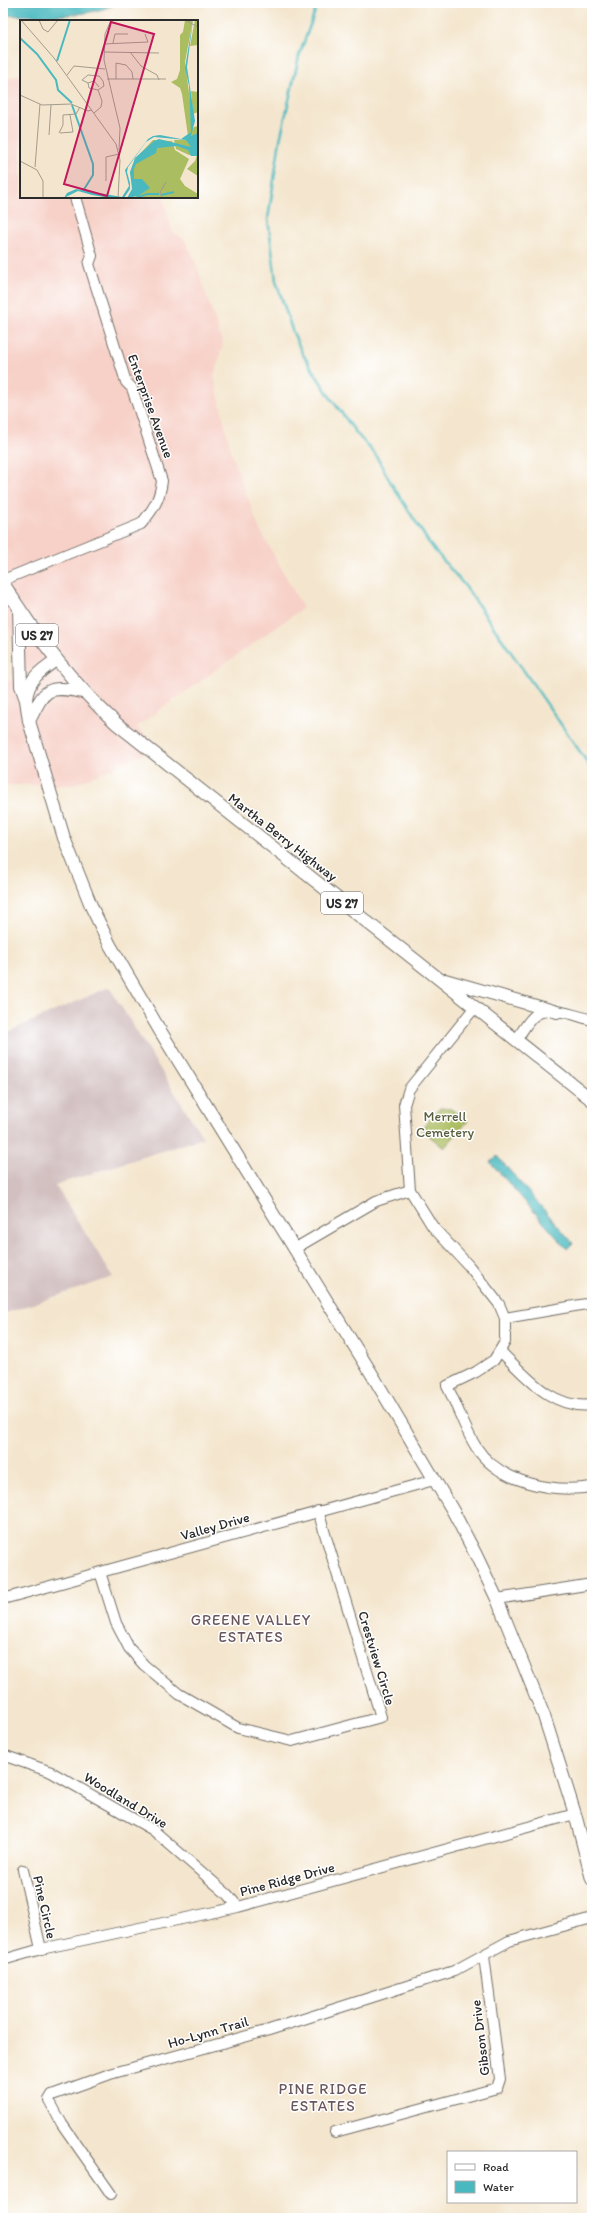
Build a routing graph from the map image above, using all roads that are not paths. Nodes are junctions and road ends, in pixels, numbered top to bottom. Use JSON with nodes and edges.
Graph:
{"nodes":[{"id":1,"x":75,"y":198,"type":"edge"},
{"id":2,"x":3,"y":580,"type":"edge"},
{"id":3,"x":3,"y":583,"type":"edge"},
{"id":4,"x":19,"y":609,"type":"junction"},
{"id":5,"x":56,"y":660,"type":"junction"},
{"id":6,"x":25,"y":685,"type":"junction"},
{"id":7,"x":83,"y":692,"type":"junction"},
{"id":8,"x":29,"y":721,"type":"junction"},
{"id":9,"x":439,"y":978,"type":"junction"},
{"id":10,"x":475,"y":1007,"type":"junction"},
{"id":11,"x":557,"y":1012,"type":"junction"},
{"id":12,"x":592,"y":1020,"type":"edge"},
{"id":13,"x":517,"y":1039,"type":"junction"},
{"id":14,"x":592,"y":1100,"type":"edge"},
{"id":15,"x":410,"y":1190,"type":"junction"},
{"id":16,"x":294,"y":1250,"type":"junction"},
{"id":17,"x":592,"y":1303,"type":"edge"},
{"id":18,"x":505,"y":1318,"type":"junction"},
{"id":19,"x":500,"y":1351,"type":"junction"},
{"id":20,"x":592,"y":1405,"type":"edge"},
{"id":21,"x":434,"y":1480,"type":"junction"},
{"id":22,"x":592,"y":1487,"type":"edge"},
{"id":23,"x":318,"y":1511,"type":"junction"},
{"id":24,"x":100,"y":1572,"type":"junction"},
{"id":25,"x":592,"y":1584,"type":"edge"},
{"id":26,"x":3,"y":1599,"type":"edge"},
{"id":27,"x":497,"y":1599,"type":"junction"},
{"id":28,"x":3,"y":1755,"type":"edge"},
{"id":29,"x":575,"y":1814,"type":"junction"},
{"id":30,"x":23,"y":1870,"type":"dead end"},
{"id":31,"x":592,"y":1879,"type":"edge"},
{"id":32,"x":238,"y":1907,"type":"junction"},
{"id":33,"x":592,"y":1918,"type":"edge"},
{"id":34,"x":41,"y":1949,"type":"junction"},
{"id":35,"x":484,"y":1956,"type":"junction"},
{"id":36,"x":3,"y":1960,"type":"edge"},
{"id":37,"x":335,"y":2132,"type":"dead end"},
{"id":38,"x":111,"y":2194,"type":"dead end"}],
"edges":[{"from":1,"to":2,"type":"street","name":"Enterprise Avenue"},
{"from":3,"to":4,"type":"main road","name":"Martha Berry Highway","number":"US 27"},
{"from":4,"to":5,"type":"main road","name":"Martha Berry Highway","number":"US 27"},
{"from":4,"to":6,"type":"main road"},
{"from":5,"to":6,"type":"main road"},
{"from":5,"to":7,"type":"main road","name":"Martha Berry Highway","number":"US 27"},
{"from":6,"to":8,"type":"main road"},
{"from":7,"to":8,"type":"main road"},
{"from":7,"to":9,"type":"main road","name":"Martha Berry Highway","number":"US 27"},
{"from":8,"to":16,"type":"main road"},
{"from":9,"to":10,"type":"main road","name":"Martha Berry Highway","number":"US 27"},
{"from":9,"to":11,"type":"main road"},
{"from":10,"to":13,"type":"main road","name":"Martha Berry Highway","number":"US 27"},
{"from":10,"to":15,"type":"street"},
{"from":11,"to":12,"type":"street"},
{"from":11,"to":13,"type":"street"},
{"from":13,"to":14,"type":"main road","name":"Martha Berry Highway","number":"US 27"},
{"from":15,"to":16,"type":"street"},
{"from":15,"to":18,"type":"street"},
{"from":16,"to":21,"type":"main road"},
{"from":17,"to":18,"type":"street"},
{"from":18,"to":19,"type":"street"},
{"from":19,"to":20,"type":"street"},
{"from":19,"to":22,"type":"street"},
{"from":21,"to":23,"type":"street","name":"Valley Drive"},
{"from":21,"to":27,"type":"main road"},
{"from":23,"to":24,"type":"street","name":"Valley Drive"},
{"from":23,"to":24,"type":"street","name":"Crestview Circle"},
{"from":24,"to":26,"type":"street","name":"Valley Drive"},
{"from":25,"to":27,"type":"street"},
{"from":27,"to":29,"type":"main road"},
{"from":28,"to":32,"type":"street","name":"Woodland Drive"},
{"from":29,"to":31,"type":"main road"},
{"from":29,"to":32,"type":"street","name":"Pine Ridge Drive"},
{"from":30,"to":34,"type":"street","name":"Pine Circle"},
{"from":32,"to":34,"type":"street","name":"Pine Ridge Drive"},
{"from":33,"to":35,"type":"street"},
{"from":34,"to":36,"type":"street","name":"Pine Ridge Drive"},
{"from":35,"to":37,"type":"street","name":"Gibson Drive"},
{"from":35,"to":38,"type":"street","name":"Ho-Lynn Trail"}]}
